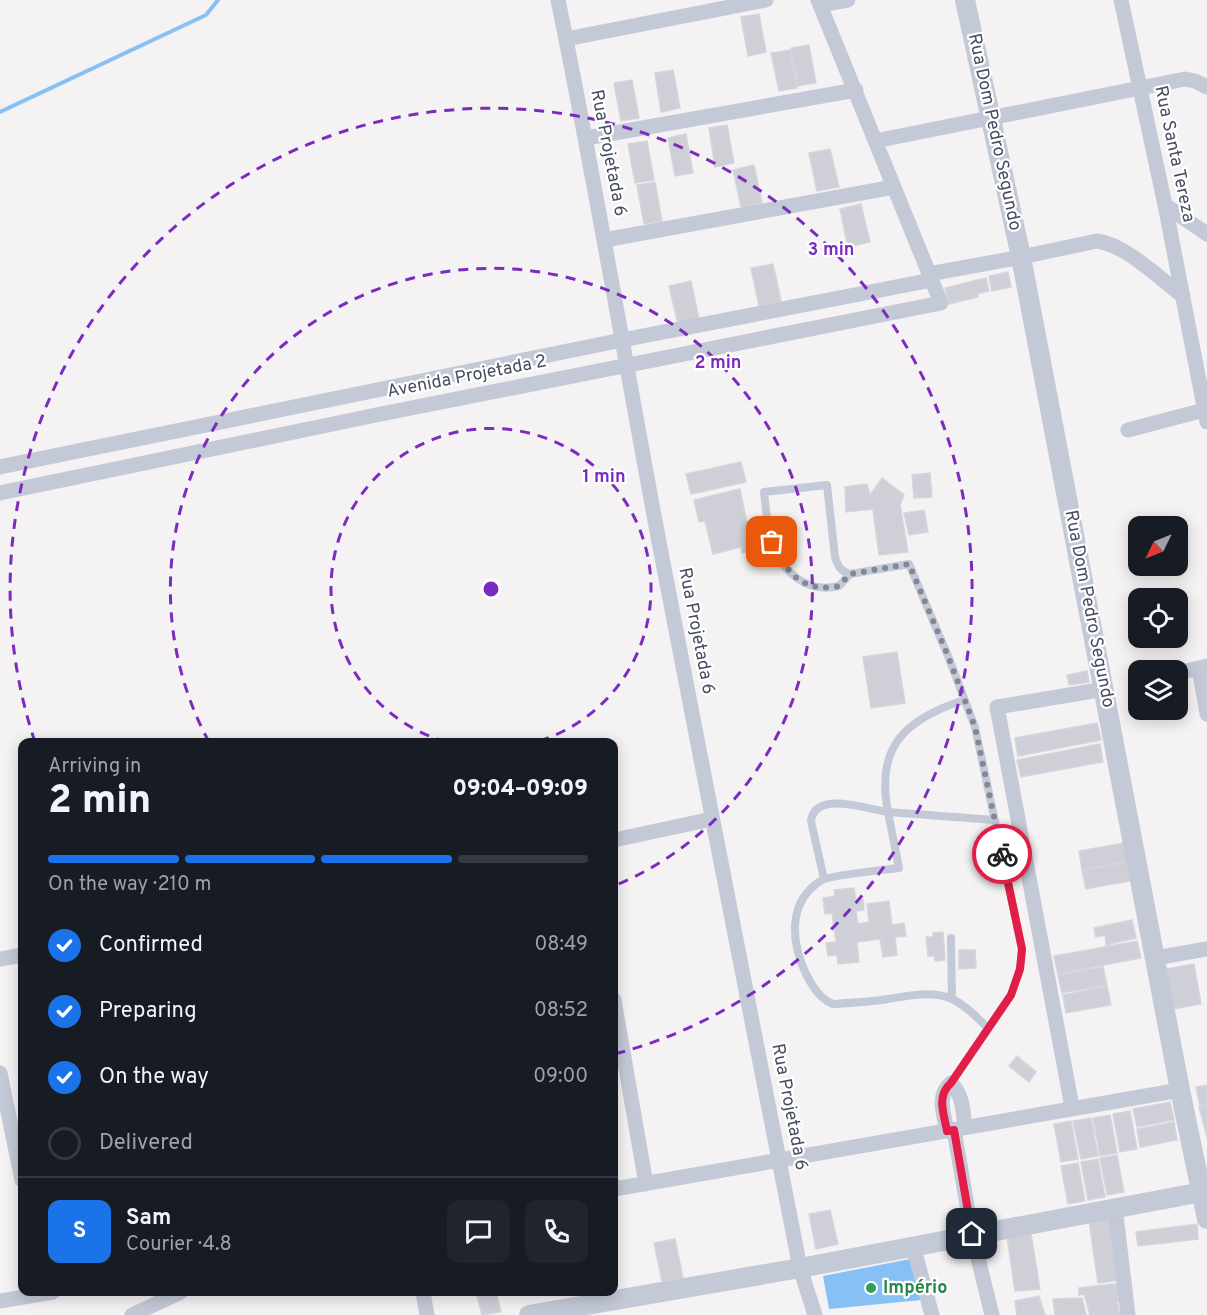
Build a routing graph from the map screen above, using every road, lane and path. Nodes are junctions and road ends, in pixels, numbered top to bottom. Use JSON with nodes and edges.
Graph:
{"nodes":[{"id":1,"x":558,"y":0,"type":"edge"},
{"id":2,"x":766,"y":0,"type":"edge"},
{"id":3,"x":848,"y":0,"type":"edge"},
{"id":4,"x":965,"y":0,"type":"edge"},
{"id":5,"x":1121,"y":0,"type":"edge"},
{"id":6,"x":819,"y":3,"type":"edge"},
{"id":7,"x":566,"y":39,"type":"junction"},
{"id":8,"x":1140,"y":87,"type":"junction"},
{"id":9,"x":1207,"y":87,"type":"edge"},
{"id":10,"x":855,"y":90,"type":"junction"},
{"id":11,"x":991,"y":118,"type":"junction"},
{"id":12,"x":586,"y":138,"type":"junction"},
{"id":13,"x":875,"y":141,"type":"junction"},
{"id":14,"x":894,"y":187,"type":"junction"},
{"id":15,"x":1166,"y":205,"type":"junction"},
{"id":16,"x":1207,"y":234,"type":"edge"},
{"id":17,"x":604,"y":240,"type":"junction"},
{"id":18,"x":1021,"y":257,"type":"junction"},
{"id":19,"x":930,"y":277,"type":"junction"},
{"id":20,"x":1182,"y":296,"type":"junction"},
{"id":21,"x":622,"y":340,"type":"junction"},
{"id":22,"x":626,"y":365,"type":"junction"},
{"id":23,"x":1206,"y":416,"type":"edge"},
{"id":24,"x":1128,"y":430,"type":"dead end"},
{"id":25,"x":0,"y":467,"type":"edge"},
{"id":26,"x":0,"y":493,"type":"edge"},
{"id":27,"x":850,"y":574,"type":"junction"},
{"id":28,"x":1203,"y":667,"type":"edge"},
{"id":29,"x":1188,"y":671,"type":"edge"},
{"id":30,"x":1105,"y":689,"type":"junction"},
{"id":31,"x":964,"y":700,"type":"junction"},
{"id":32,"x":1207,"y":714,"type":"edge"},
{"id":33,"x":888,"y":812,"type":"junction"},
{"id":34,"x":712,"y":819,"type":"junction"},
{"id":35,"x":995,"y":820,"type":"junction"},
{"id":36,"x":618,"y":839,"type":"edge"},
{"id":37,"x":824,"y":879,"type":"junction"},
{"id":38,"x":951,"y":938,"type":"dead end"},
{"id":39,"x":1207,"y":949,"type":"edge"},
{"id":40,"x":18,"y":956,"type":"edge"},
{"id":41,"x":1155,"y":958,"type":"junction"},
{"id":42,"x":0,"y":959,"type":"edge"},
{"id":43,"x":952,"y":999,"type":"junction"},
{"id":44,"x":618,"y":1023,"type":"edge"},
{"id":45,"x":988,"y":1028,"type":"junction"},
{"id":46,"x":0,"y":1073,"type":"edge"},
{"id":47,"x":951,"y":1083,"type":"joint"},
{"id":48,"x":1180,"y":1090,"type":"junction"},
{"id":49,"x":1072,"y":1107,"type":"junction"},
{"id":50,"x":955,"y":1130,"type":"junction"},
{"id":51,"x":1199,"y":1146,"type":"edge"},
{"id":52,"x":18,"y":1161,"type":"edge"},
{"id":53,"x":780,"y":1161,"type":"junction"},
{"id":54,"x":646,"y":1184,"type":"junction"},
{"id":55,"x":618,"y":1188,"type":"edge"},
{"id":56,"x":1202,"y":1192,"type":"junction"},
{"id":57,"x":1115,"y":1207,"type":"junction"},
{"id":58,"x":1207,"y":1219,"type":"edge"},
{"id":59,"x":972,"y":1234,"type":"junction"},
{"id":60,"x":913,"y":1246,"type":"junction"},
{"id":61,"x":800,"y":1268,"type":"junction"},
{"id":62,"x":618,"y":1295,"type":"edge"},
{"id":63,"x":27,"y":1296,"type":"edge"},
{"id":64,"x":172,"y":1296,"type":"edge"},
{"id":65,"x":424,"y":1296,"type":"edge"},
{"id":66,"x":608,"y":1296,"type":"edge"},
{"id":67,"x":0,"y":1301,"type":"edge"},
{"id":68,"x":132,"y":1315,"type":"edge"},
{"id":69,"x":427,"y":1315,"type":"edge"},
{"id":70,"x":529,"y":1315,"type":"edge"},
{"id":71,"x":815,"y":1315,"type":"edge"},
{"id":72,"x":932,"y":1315,"type":"edge"},
{"id":73,"x":992,"y":1315,"type":"edge"},
{"id":74,"x":1128,"y":1315,"type":"edge"}],
"edges":[{"from":1,"to":7,"type":"street","name":"Rua Projetada 6"},
{"from":2,"to":7,"type":"street"},
{"from":3,"to":6,"type":"street"},
{"from":4,"to":11,"type":"street","name":"Rua Dom Pedro Segundo"},
{"from":5,"to":8,"type":"street","name":"Rua Santa Tereza"},
{"from":6,"to":10,"type":"street"},
{"from":7,"to":12,"type":"street","name":"Rua Projetada 6"},
{"from":8,"to":9,"type":"street"},
{"from":8,"to":11,"type":"street"},
{"from":8,"to":15,"type":"street","name":"Rua Santa Tereza"},
{"from":10,"to":12,"type":"street"},
{"from":10,"to":13,"type":"street"},
{"from":11,"to":13,"type":"street"},
{"from":11,"to":18,"type":"street","name":"Rua Dom Pedro Segundo"},
{"from":12,"to":17,"type":"street","name":"Rua Projetada 6"},
{"from":13,"to":14,"type":"street"},
{"from":14,"to":17,"type":"street"},
{"from":14,"to":19,"type":"street"},
{"from":15,"to":16,"type":"street"},
{"from":15,"to":20,"type":"street","name":"Rua Santa Tereza"},
{"from":17,"to":21,"type":"street","name":"Rua Projetada 6"},
{"from":18,"to":19,"type":"street","name":"Avenida Projetada 2"},
{"from":18,"to":20,"type":"street","name":"Avenida Projetada 2"},
{"from":18,"to":30,"type":"street","name":"Rua Dom Pedro Segundo"},
{"from":19,"to":21,"type":"street","name":"Avenida Projetada 2"},
{"from":19,"to":22,"type":"street","name":"Avenida Projetada 2"},
{"from":20,"to":23,"type":"street","name":"Rua Santa Tereza"},
{"from":21,"to":22,"type":"street","name":"Rua Projetada 6"},
{"from":21,"to":25,"type":"street","name":"Avenida Projetada 2"},
{"from":22,"to":26,"type":"street","name":"Avenida Projetada 2"},
{"from":22,"to":34,"type":"street","name":"Rua Projetada 6"},
{"from":23,"to":24,"type":"street"},
{"from":27,"to":27,"type":"lane"},
{"from":27,"to":31,"type":"lane"},
{"from":28,"to":29,"type":"street"},
{"from":28,"to":32,"type":"street"},
{"from":30,"to":41,"type":"street","name":"Rua Dom Pedro Segundo"},
{"from":30,"to":49,"type":"street"},
{"from":31,"to":33,"type":"lane"},
{"from":31,"to":35,"type":"lane"},
{"from":33,"to":35,"type":"lane"},
{"from":33,"to":37,"type":"lane"},
{"from":33,"to":37,"type":"lane"},
{"from":34,"to":36,"type":"street"},
{"from":34,"to":53,"type":"street","name":"Rua Projetada 6"},
{"from":35,"to":45,"type":"lane"},
{"from":37,"to":43,"type":"lane"},
{"from":38,"to":43,"type":"lane"},
{"from":39,"to":41,"type":"street"},
{"from":40,"to":42,"type":"street"},
{"from":41,"to":48,"type":"street","name":"Rua Dom Pedro Segundo"},
{"from":43,"to":45,"type":"lane"},
{"from":44,"to":54,"type":"street"},
{"from":45,"to":47,"type":"lane"},
{"from":46,"to":52,"type":"street"},
{"from":47,"to":50,"type":"street"},
{"from":48,"to":49,"type":"street"},
{"from":48,"to":51,"type":"street","name":"Rua Dom Pedro Segundo"},
{"from":49,"to":50,"type":"street"},
{"from":50,"to":53,"type":"street"},
{"from":50,"to":59,"type":"street"},
{"from":51,"to":56,"type":"street","name":"Rua Dom Pedro Segundo"},
{"from":53,"to":54,"type":"street"},
{"from":53,"to":61,"type":"street","name":"Rua Projetada 6"},
{"from":54,"to":55,"type":"street"},
{"from":56,"to":57,"type":"street"},
{"from":56,"to":58,"type":"street","name":"Rua Dom Pedro Segundo"},
{"from":57,"to":59,"type":"street"},
{"from":57,"to":74,"type":"street"},
{"from":59,"to":60,"type":"street"},
{"from":59,"to":73,"type":"street"},
{"from":60,"to":61,"type":"street"},
{"from":60,"to":72,"type":"street"},
{"from":61,"to":62,"type":"street"},
{"from":61,"to":71,"type":"street","name":"Rua Projetada 6"},
{"from":63,"to":67,"type":"street"},
{"from":64,"to":68,"type":"street"},
{"from":65,"to":69,"type":"street"},
{"from":66,"to":70,"type":"street"}]}
